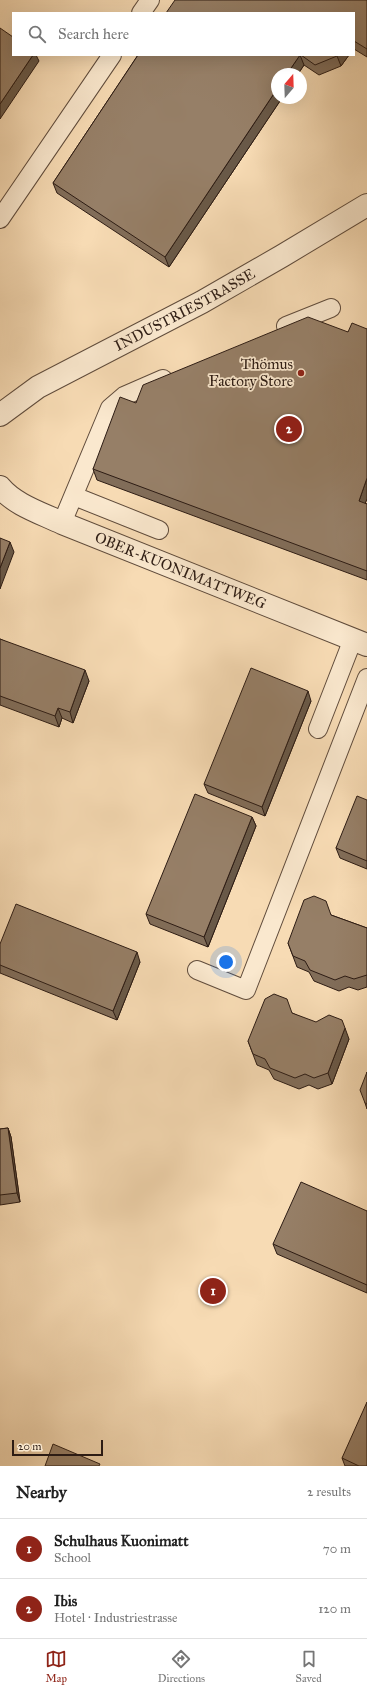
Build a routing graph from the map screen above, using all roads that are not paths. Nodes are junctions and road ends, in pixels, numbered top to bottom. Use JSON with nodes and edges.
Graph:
{"nodes":[{"id":1,"x":150,"y":0,"type":"edge"},
{"id":2,"x":142,"y":12,"type":"edge"},
{"id":3,"x":111,"y":56,"type":"edge"},
{"id":4,"x":367,"y":205,"type":"edge"},
{"id":5,"x":0,"y":219,"type":"edge"},
{"id":6,"x":331,"y":308,"type":"dead end"},
{"id":7,"x":272,"y":332,"type":"edge"},
{"id":8,"x":180,"y":372,"type":"edge"},
{"id":9,"x":0,"y":414,"type":"edge"},
{"id":10,"x":0,"y":487,"type":"edge"},
{"id":11,"x":74,"y":496,"type":"junction"},
{"id":12,"x":62,"y":523,"type":"junction"},
{"id":13,"x":159,"y":530,"type":"dead end"},
{"id":14,"x":360,"y":642,"type":"edge"},
{"id":15,"x":367,"y":678,"type":"edge"},
{"id":16,"x":318,"y":730,"type":"dead end"},
{"id":17,"x":197,"y":970,"type":"dead end"}],
"edges":[{"from":1,"to":2,"type":"lane"},
{"from":3,"to":5,"type":"lane"},
{"from":4,"to":9,"type":"street","name":"INDUSTRIESTRASSE"},
{"from":6,"to":7,"type":"lane"},
{"from":8,"to":11,"type":"lane"},
{"from":10,"to":12,"type":"street","name":"OBER-KUONIMATTWEG"},
{"from":11,"to":12,"type":"lane"},
{"from":11,"to":13,"type":"lane"},
{"from":12,"to":14,"type":"street","name":"OBER-KUONIMATTWEG"},
{"from":14,"to":16,"type":"lane"},
{"from":15,"to":17,"type":"lane"}]}
